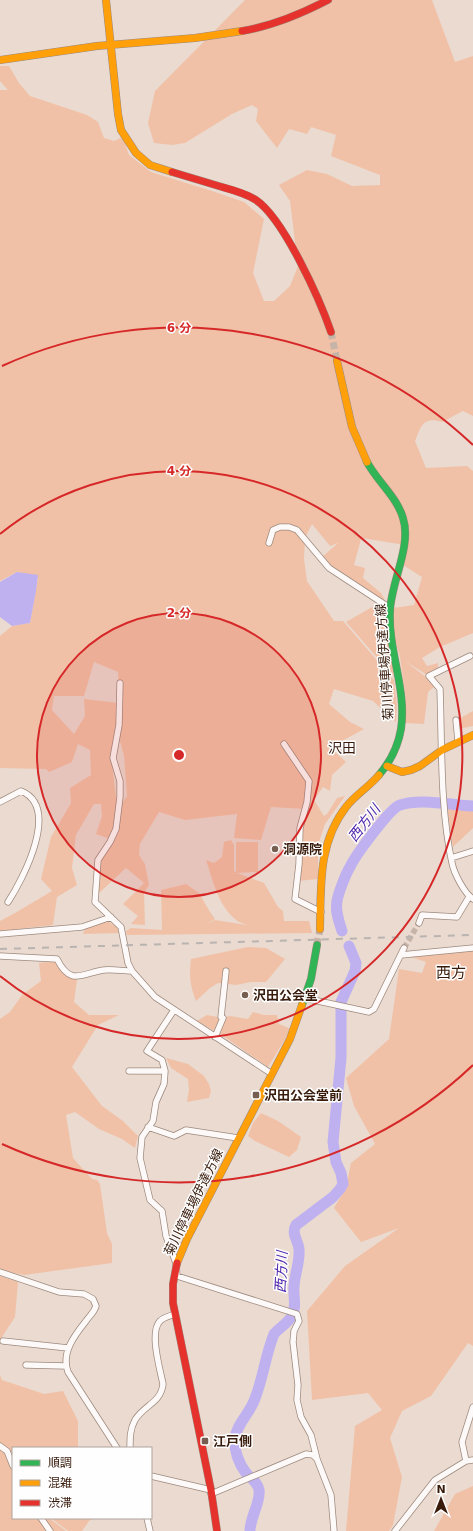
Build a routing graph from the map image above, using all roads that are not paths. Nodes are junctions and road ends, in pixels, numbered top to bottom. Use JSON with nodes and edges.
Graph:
{"nodes":[{"id":1,"x":106,"y":0,"type":"edge"},
{"id":2,"x":328,"y":0,"type":"edge"},
{"id":3,"x":110,"y":44,"type":"junction"},
{"id":4,"x":0,"y":60,"type":"edge"},
{"id":5,"x":331,"y":332,"type":"tunnel mouth"},
{"id":6,"x":337,"y":361,"type":"tunnel mouth"},
{"id":7,"x":269,"y":543,"type":"dead end"},
{"id":8,"x":390,"y":608,"type":"junction"},
{"id":9,"x":470,"y":656,"type":"dead end"},
{"id":10,"x":120,"y":683,"type":"dead end"},
{"id":11,"x":456,"y":720,"type":"dead end"},
{"id":12,"x":473,"y":735,"type":"edge"},
{"id":13,"x":458,"y":741,"type":"junction"},
{"id":14,"x":284,"y":744,"type":"dead end"},
{"id":15,"x":442,"y":750,"type":"junction"},
{"id":16,"x":387,"y":766,"type":"junction"},
{"id":17,"x":0,"y":802,"type":"edge"},
{"id":18,"x":473,"y":851,"type":"edge"},
{"id":19,"x":451,"y":858,"type":"junction"},
{"id":20,"x":471,"y":898,"type":"edge"},
{"id":21,"x":8,"y":902,"type":"dead end"},
{"id":22,"x":321,"y":912,"type":"junction"},
{"id":23,"x":111,"y":917,"type":"junction"},
{"id":24,"x":419,"y":923,"type":"tunnel mouth"},
{"id":25,"x":320,"y":929,"type":"tunnel mouth"},
{"id":26,"x":0,"y":934,"type":"edge"},
{"id":27,"x":317,"y":945,"type":"tunnel mouth"},
{"id":28,"x":404,"y":948,"type":"tunnel mouth"},
{"id":29,"x":473,"y":948,"type":"edge"},
{"id":30,"x":401,"y":955,"type":"junction"},
{"id":31,"x":0,"y":956,"type":"edge"},
{"id":32,"x":226,"y":970,"type":"dead end"},
{"id":33,"x":132,"y":971,"type":"junction"},
{"id":34,"x":304,"y":998,"type":"junction"},
{"id":35,"x":227,"y":1008,"type":"dead end"},
{"id":36,"x":174,"y":1010,"type":"junction"},
{"id":37,"x":220,"y":1015,"type":"junction"},
{"id":38,"x":215,"y":1037,"type":"junction"},
{"id":39,"x":129,"y":1071,"type":"dead end"},
{"id":40,"x":166,"y":1071,"type":"junction"},
{"id":41,"x":272,"y":1074,"type":"junction"},
{"id":42,"x":148,"y":1127,"type":"junction"},
{"id":43,"x":238,"y":1138,"type":"junction"},
{"id":44,"x":176,"y":1263,"type":"junction"},
{"id":45,"x":0,"y":1272,"type":"edge"},
{"id":46,"x":175,"y":1314,"type":"junction"},
{"id":47,"x":3,"y":1341,"type":"dead end"},
{"id":48,"x":68,"y":1348,"type":"junction"},
{"id":49,"x":26,"y":1365,"type":"dead end"},
{"id":50,"x":66,"y":1366,"type":"junction"},
{"id":51,"x":473,"y":1407,"type":"edge"},
{"id":52,"x":0,"y":1446,"type":"edge"},
{"id":53,"x":116,"y":1447,"type":"edge"},
{"id":54,"x":130,"y":1447,"type":"edge"},
{"id":55,"x":317,"y":1459,"type":"junction"},
{"id":56,"x":473,"y":1460,"type":"edge"},
{"id":57,"x":466,"y":1461,"type":"junction"},
{"id":58,"x":12,"y":1464,"type":"edge"},
{"id":59,"x":152,"y":1476,"type":"edge"},
{"id":60,"x":211,"y":1492,"type":"junction"},
{"id":61,"x":42,"y":1519,"type":"edge"},
{"id":62,"x":147,"y":1519,"type":"edge"},
{"id":63,"x":50,"y":1531,"type":"edge"},
{"id":64,"x":150,"y":1531,"type":"edge"},
{"id":65,"x":218,"y":1531,"type":"edge"},
{"id":66,"x":334,"y":1531,"type":"edge"},
{"id":67,"x":395,"y":1531,"type":"edge"}],
"edges":[{"from":1,"to":3,"type":"main road"},
{"from":2,"to":3,"type":"main road"},
{"from":3,"to":4,"type":"main road"},
{"from":3,"to":5,"type":"main road"},
{"from":6,"to":8,"type":"main road","name":"菊川停車場伊達方線"},
{"from":7,"to":8,"type":"street"},
{"from":8,"to":16,"type":"main road","name":"菊川停車場伊達方線"},
{"from":9,"to":15,"type":"street"},
{"from":10,"to":23,"type":"street"},
{"from":11,"to":13,"type":"street"},
{"from":12,"to":13,"type":"main road"},
{"from":13,"to":15,"type":"main road"},
{"from":14,"to":22,"type":"street"},
{"from":15,"to":16,"type":"main road"},
{"from":15,"to":19,"type":"street"},
{"from":16,"to":22,"type":"main road","name":"菊川停車場伊達方線"},
{"from":17,"to":21,"type":"street"},
{"from":18,"to":19,"type":"street"},
{"from":19,"to":20,"type":"street"},
{"from":20,"to":24,"type":"street"},
{"from":22,"to":25,"type":"main road","name":"菊川停車場伊達方線"},
{"from":23,"to":26,"type":"street"},
{"from":23,"to":33,"type":"street"},
{"from":27,"to":34,"type":"main road","name":"菊川停車場伊達方線"},
{"from":28,"to":30,"type":"street"},
{"from":29,"to":30,"type":"street"},
{"from":30,"to":34,"type":"street"},
{"from":31,"to":33,"type":"street"},
{"from":32,"to":37,"type":"street"},
{"from":33,"to":36,"type":"street"},
{"from":34,"to":41,"type":"main road","name":"菊川停車場伊達方線"},
{"from":35,"to":37,"type":"street"},
{"from":36,"to":38,"type":"street"},
{"from":36,"to":40,"type":"street"},
{"from":37,"to":38,"type":"street"},
{"from":38,"to":41,"type":"street"},
{"from":39,"to":40,"type":"street"},
{"from":40,"to":42,"type":"street"},
{"from":41,"to":43,"type":"main road","name":"菊川停車場伊達方線"},
{"from":42,"to":43,"type":"street"},
{"from":42,"to":44,"type":"street"},
{"from":43,"to":44,"type":"main road","name":"菊川停車場伊達方線"},
{"from":44,"to":46,"type":"main road","name":"菊川停車場伊達方線"},
{"from":44,"to":55,"type":"street"},
{"from":45,"to":48,"type":"street"},
{"from":46,"to":54,"type":"street"},
{"from":46,"to":60,"type":"main road","name":"菊川停車場伊達方線"},
{"from":47,"to":48,"type":"street"},
{"from":48,"to":50,"type":"street"},
{"from":49,"to":50,"type":"street"},
{"from":50,"to":53,"type":"street"},
{"from":51,"to":57,"type":"street"},
{"from":52,"to":58,"type":"street"},
{"from":55,"to":60,"type":"street"},
{"from":55,"to":66,"type":"street"},
{"from":56,"to":57,"type":"street"},
{"from":57,"to":67,"type":"street"},
{"from":59,"to":60,"type":"street"},
{"from":60,"to":65,"type":"main road","name":"菊川停車場伊達方線"},
{"from":61,"to":63,"type":"street"},
{"from":62,"to":64,"type":"street"}]}
